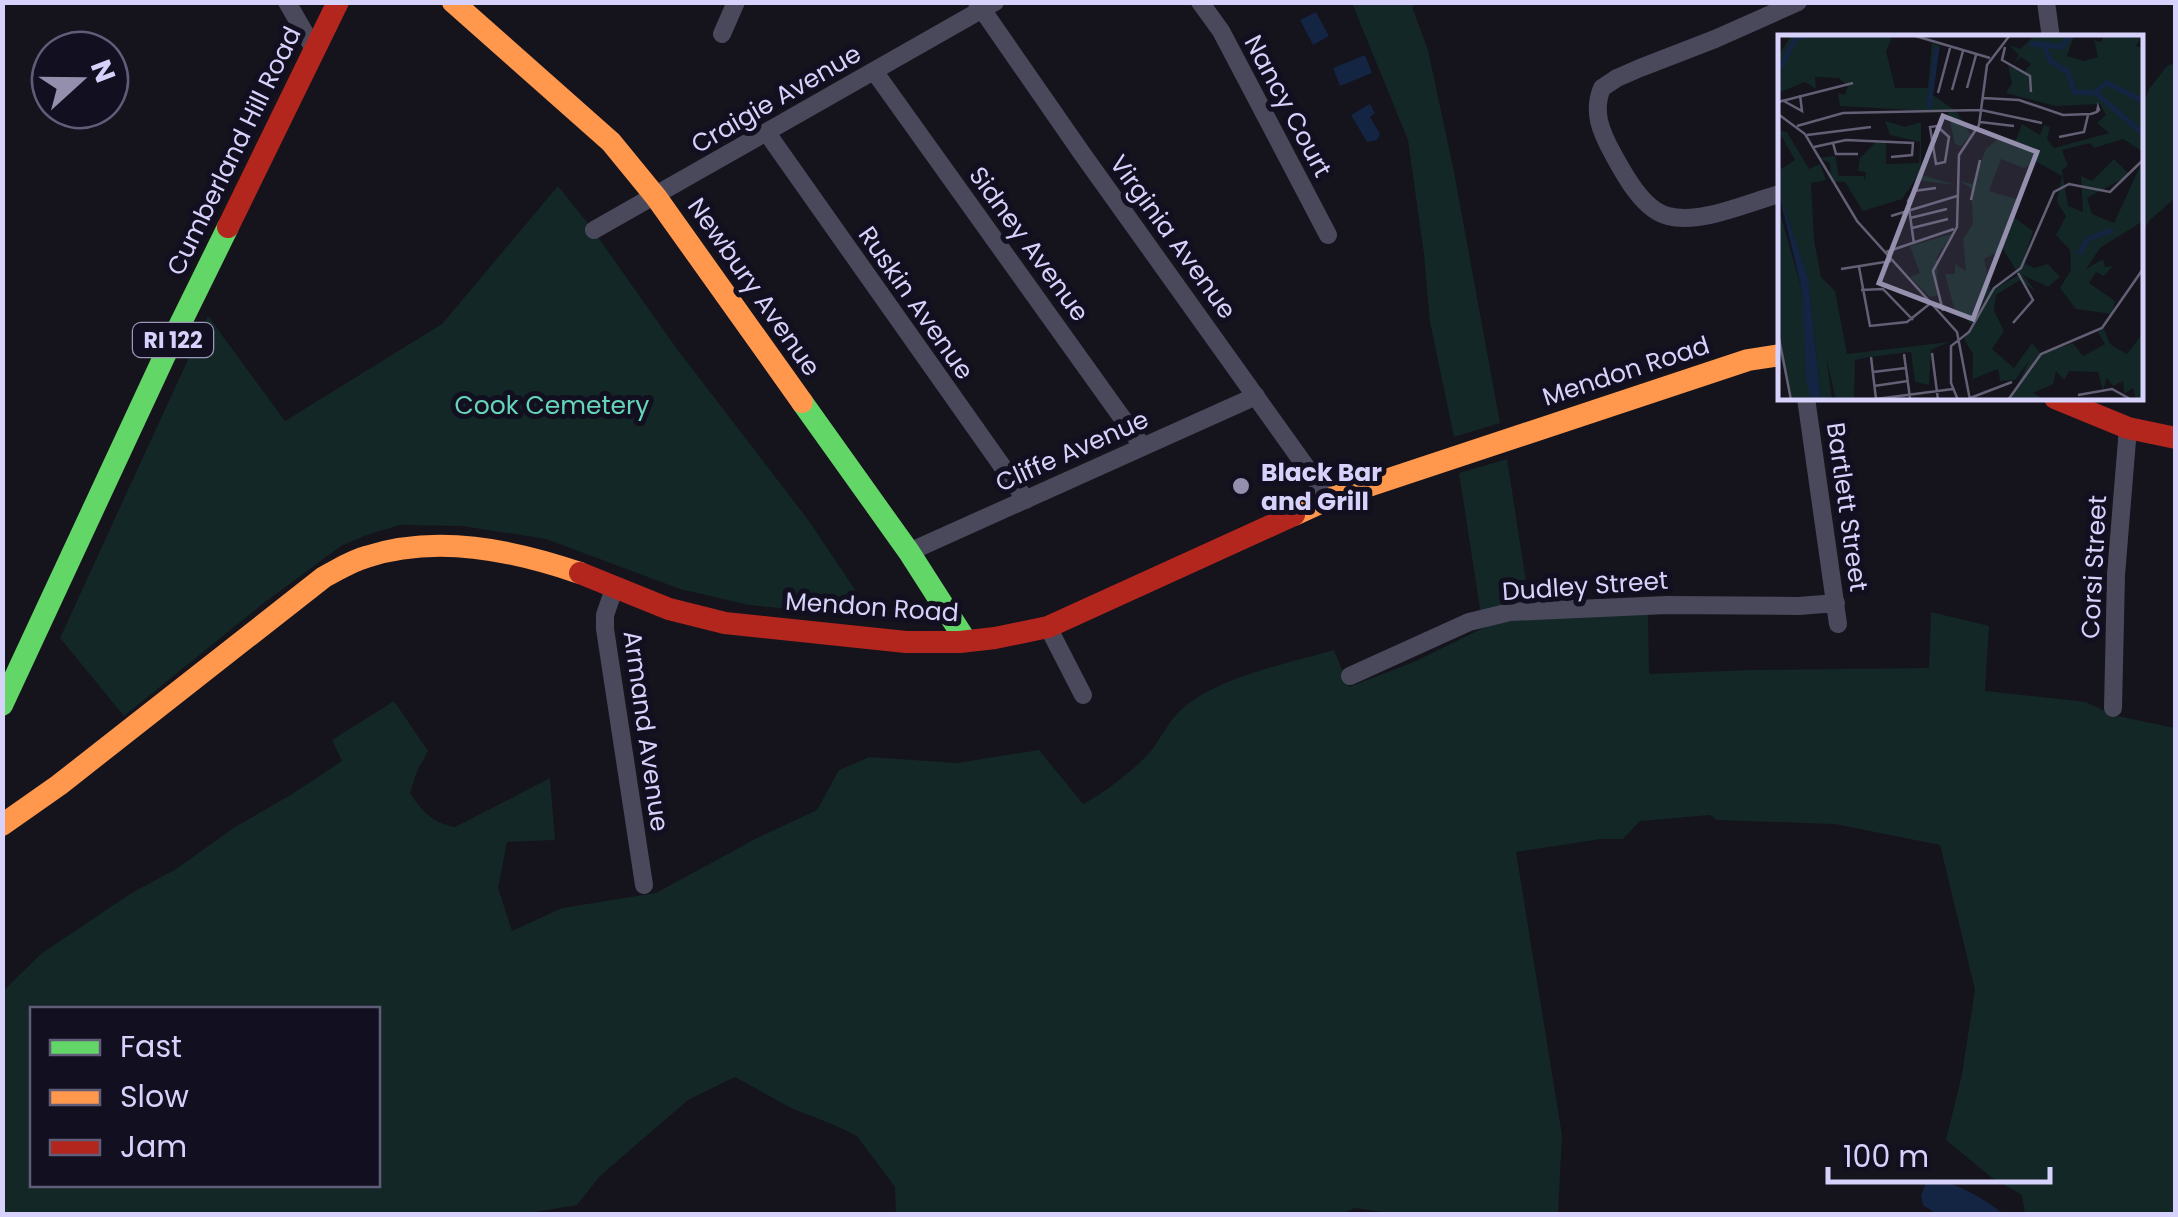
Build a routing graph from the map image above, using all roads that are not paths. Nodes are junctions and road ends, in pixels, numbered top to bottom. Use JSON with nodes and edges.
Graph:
{"nodes":[{"id":1,"x":287,"y":2,"type":"edge"},
{"id":2,"x":338,"y":2,"type":"edge"},
{"id":3,"x":453,"y":2,"type":"edge"},
{"id":4,"x":736,"y":2,"type":"edge"},
{"id":5,"x":1200,"y":2,"type":"edge"},
{"id":6,"x":1798,"y":2,"type":"edge"},
{"id":7,"x":2046,"y":2,"type":"edge"},
{"id":8,"x":985,"y":5,"type":"edge"},
{"id":9,"x":722,"y":34,"type":"dead end"},
{"id":10,"x":2051,"y":35,"type":"edge"},
{"id":11,"x":314,"y":49,"type":"junction"},
{"id":12,"x":874,"y":70,"type":"junction"},
{"id":13,"x":767,"y":134,"type":"junction"},
{"id":14,"x":1778,"y":195,"type":"edge"},
{"id":15,"x":656,"y":197,"type":"junction"},
{"id":16,"x":594,"y":230,"type":"dead end"},
{"id":17,"x":1328,"y":235,"type":"dead end"},
{"id":18,"x":1778,"y":354,"type":"edge"},
{"id":19,"x":1256,"y":396,"type":"junction"},
{"id":20,"x":1806,"y":400,"type":"edge"},
{"id":21,"x":2060,"y":400,"type":"edge"},
{"id":22,"x":2128,"y":428,"type":"junction"},
{"id":23,"x":2176,"y":438,"type":"edge"},
{"id":24,"x":1143,"y":447,"type":"junction"},
{"id":25,"x":1329,"y":499,"type":"junction"},
{"id":26,"x":1026,"y":500,"type":"junction"},
{"id":27,"x":909,"y":552,"type":"junction"},
{"id":28,"x":615,"y":586,"type":"junction"},
{"id":29,"x":1836,"y":603,"type":"junction"},
{"id":30,"x":1838,"y":624,"type":"dead end"},
{"id":31,"x":1048,"y":626,"type":"junction"},
{"id":32,"x":966,"y":641,"type":"junction"},
{"id":33,"x":1350,"y":676,"type":"dead end"},
{"id":34,"x":8,"y":679,"type":"edge"},
{"id":35,"x":1083,"y":695,"type":"dead end"},
{"id":36,"x":2,"y":705,"type":"edge"},
{"id":37,"x":2113,"y":708,"type":"dead end"},
{"id":38,"x":59,"y":785,"type":"junction"},
{"id":39,"x":2,"y":810,"type":"edge"},
{"id":40,"x":2,"y":825,"type":"edge"},
{"id":41,"x":644,"y":886,"type":"dead end"}],
"edges":[{"from":1,"to":11,"type":"street"},
{"from":2,"to":11,"type":"main road","name":"Cumberland Hill Road","number":"RI 122"},
{"from":3,"to":15,"type":"main road","name":"Newbury Avenue"},
{"from":4,"to":9,"type":"street"},
{"from":5,"to":17,"type":"street","name":"Nancy Court"},
{"from":6,"to":14,"type":"street"},
{"from":7,"to":10,"type":"street"},
{"from":8,"to":12,"type":"street","name":"Craigie Avenue"},
{"from":8,"to":19,"type":"street","name":"Virginia Avenue"},
{"from":11,"to":34,"type":"main road","name":"Cumberland Hill Road","number":"RI 122"},
{"from":12,"to":13,"type":"street","name":"Craigie Avenue"},
{"from":12,"to":24,"type":"street","name":"Sidney Avenue"},
{"from":13,"to":15,"type":"street","name":"Craigie Avenue"},
{"from":13,"to":26,"type":"street","name":"Ruskin Avenue"},
{"from":15,"to":16,"type":"street","name":"Craigie Avenue"},
{"from":15,"to":27,"type":"main road","name":"Newbury Avenue"},
{"from":18,"to":25,"type":"main road","name":"Mendon Road"},
{"from":19,"to":24,"type":"street","name":"Cliffe Avenue"},
{"from":19,"to":25,"type":"street","name":"Virginia Avenue"},
{"from":20,"to":29,"type":"street","name":"Bartlett Street"},
{"from":21,"to":22,"type":"main road"},
{"from":22,"to":23,"type":"main road"},
{"from":22,"to":37,"type":"street","name":"Corsi Street"},
{"from":24,"to":26,"type":"street","name":"Cliffe Avenue"},
{"from":25,"to":31,"type":"main road","name":"Mendon Road"},
{"from":26,"to":27,"type":"street","name":"Cliffe Avenue"},
{"from":27,"to":32,"type":"main road","name":"Newbury Avenue"},
{"from":28,"to":32,"type":"main road","name":"Mendon Road"},
{"from":28,"to":38,"type":"main road","name":"Mendon Road"},
{"from":28,"to":41,"type":"street","name":"Armand Avenue"},
{"from":29,"to":30,"type":"street","name":"Bartlett Street"},
{"from":29,"to":33,"type":"street","name":"Dudley Street"},
{"from":31,"to":32,"type":"main road","name":"Mendon Road"},
{"from":31,"to":35,"type":"street"},
{"from":34,"to":36,"type":"main road","name":"Cumberland Hill Road","number":"RI 122"},
{"from":38,"to":39,"type":"main road","name":"Mendon Road"},
{"from":38,"to":40,"type":"main road","name":"Mendon Road"}]}
